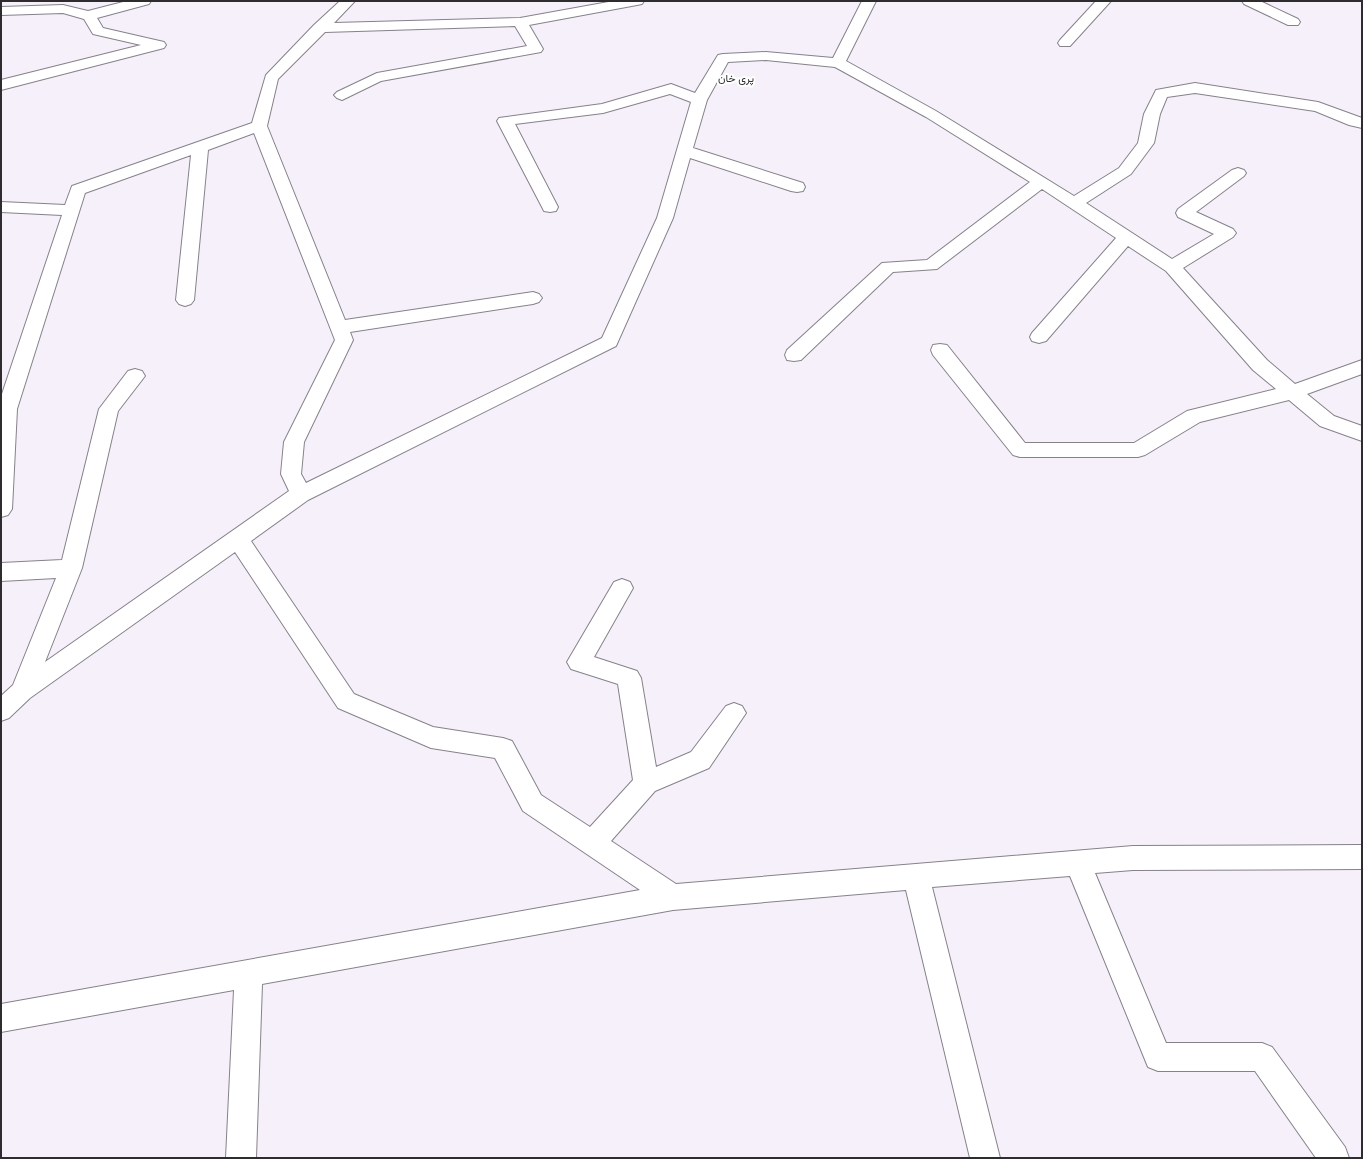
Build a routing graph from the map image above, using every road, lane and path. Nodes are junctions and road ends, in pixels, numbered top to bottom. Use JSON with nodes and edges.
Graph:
{"nodes":[{"id":1,"x":144,"y":1,"type":"edge"},
{"id":2,"x":348,"y":1,"type":"edge"},
{"id":3,"x":637,"y":1,"type":"edge"},
{"id":4,"x":870,"y":1,"type":"edge"},
{"id":5,"x":1104,"y":1,"type":"edge"},
{"id":6,"x":1249,"y":1,"type":"edge"},
{"id":7,"x":5,"y":8,"type":"edge"},
{"id":8,"x":89,"y":16,"type":"junction"},
{"id":9,"x":520,"y":22,"type":"junction"},
{"id":10,"x":1293,"y":22,"type":"dead end"},
{"id":11,"x":319,"y":28,"type":"junction"},
{"id":12,"x":1065,"y":43,"type":"dead end"},
{"id":13,"x":838,"y":63,"type":"junction"},
{"id":14,"x":1,"y":85,"type":"edge"},
{"id":15,"x":342,"y":95,"type":"dead end"},
{"id":16,"x":699,"y":100,"type":"junction"},
{"id":17,"x":1362,"y":123,"type":"edge"},
{"id":18,"x":259,"y":126,"type":"junction"},
{"id":19,"x":200,"y":147,"type":"junction"},
{"id":20,"x":685,"y":151,"type":"junction"},
{"id":21,"x":1238,"y":173,"type":"dead end"},
{"id":22,"x":1041,"y":182,"type":"junction"},
{"id":23,"x":797,"y":187,"type":"dead end"},
{"id":24,"x":1074,"y":203,"type":"junction"},
{"id":25,"x":1,"y":207,"type":"edge"},
{"id":26,"x":550,"y":208,"type":"dead end"},
{"id":27,"x":71,"y":210,"type":"junction"},
{"id":28,"x":1126,"y":236,"type":"junction"},
{"id":29,"x":1172,"y":267,"type":"junction"},
{"id":30,"x":533,"y":298,"type":"dead end"},
{"id":31,"x":185,"y":300,"type":"dead end"},
{"id":32,"x":339,"y":327,"type":"junction"},
{"id":33,"x":1039,"y":337,"type":"dead end"},
{"id":34,"x":940,"y":350,"type":"dead end"},
{"id":35,"x":794,"y":356,"type":"dead end"},
{"id":36,"x":1362,"y":367,"type":"edge"},
{"id":37,"x":136,"y":376,"type":"dead end"},
{"id":38,"x":1293,"y":392,"type":"junction"},
{"id":39,"x":1362,"y":434,"type":"edge"},
{"id":40,"x":301,"y":494,"type":"junction"},
{"id":41,"x":1,"y":509,"type":"edge"},
{"id":42,"x":238,"y":539,"type":"junction"},
{"id":43,"x":71,"y":568,"type":"junction"},
{"id":44,"x":1,"y":572,"type":"edge"},
{"id":45,"x":622,"y":588,"type":"dead end"},
{"id":46,"x":22,"y":690,"type":"junction"},
{"id":47,"x":1,"y":711,"type":"edge"},
{"id":48,"x":734,"y":713,"type":"dead end"},
{"id":49,"x":646,"y":783,"type":"junction"},
{"id":50,"x":592,"y":842,"type":"junction"},
{"id":51,"x":1362,"y":857,"type":"edge"},
{"id":52,"x":1077,"y":862,"type":"junction"},
{"id":53,"x":916,"y":876,"type":"junction"},
{"id":54,"x":673,"y":897,"type":"junction"},
{"id":55,"x":249,"y":974,"type":"junction"},
{"id":56,"x":1,"y":1018,"type":"edge"},
{"id":57,"x":241,"y":1158,"type":"edge"},
{"id":58,"x":985,"y":1158,"type":"edge"},
{"id":59,"x":1334,"y":1158,"type":"edge"}],
"edges":[{"from":1,"to":8,"type":"street"},
{"from":2,"to":11,"type":"street"},
{"from":3,"to":9,"type":"street"},
{"from":4,"to":13,"type":"street"},
{"from":5,"to":12,"type":"street"},
{"from":6,"to":10,"type":"street"},
{"from":7,"to":8,"type":"street"},
{"from":8,"to":14,"type":"street"},
{"from":9,"to":11,"type":"street"},
{"from":9,"to":15,"type":"street"},
{"from":11,"to":18,"type":"street"},
{"from":13,"to":16,"type":"street"},
{"from":13,"to":22,"type":"street"},
{"from":16,"to":20,"type":"street"},
{"from":16,"to":26,"type":"street"},
{"from":17,"to":24,"type":"street"},
{"from":18,"to":19,"type":"street"},
{"from":18,"to":32,"type":"street"},
{"from":19,"to":27,"type":"street"},
{"from":19,"to":31,"type":"street"},
{"from":20,"to":23,"type":"street"},
{"from":20,"to":40,"type":"street"},
{"from":21,"to":29,"type":"street"},
{"from":22,"to":24,"type":"street"},
{"from":22,"to":35,"type":"street"},
{"from":24,"to":28,"type":"street"},
{"from":25,"to":27,"type":"street"},
{"from":27,"to":41,"type":"street"},
{"from":28,"to":29,"type":"street"},
{"from":28,"to":33,"type":"street"},
{"from":29,"to":38,"type":"street"},
{"from":30,"to":32,"type":"street"},
{"from":32,"to":40,"type":"street"},
{"from":34,"to":38,"type":"street"},
{"from":36,"to":38,"type":"street"},
{"from":37,"to":43,"type":"street"},
{"from":38,"to":39,"type":"street"},
{"from":40,"to":42,"type":"street"},
{"from":42,"to":46,"type":"street"},
{"from":42,"to":50,"type":"street"},
{"from":43,"to":44,"type":"street"},
{"from":43,"to":46,"type":"street"},
{"from":45,"to":49,"type":"street"},
{"from":46,"to":47,"type":"street"},
{"from":48,"to":49,"type":"street"},
{"from":49,"to":50,"type":"street"},
{"from":50,"to":54,"type":"street"},
{"from":51,"to":52,"type":"street"},
{"from":52,"to":53,"type":"street"},
{"from":52,"to":59,"type":"street"},
{"from":53,"to":54,"type":"street"},
{"from":53,"to":58,"type":"street"},
{"from":54,"to":55,"type":"street"},
{"from":55,"to":56,"type":"street"},
{"from":55,"to":57,"type":"street"}]}
